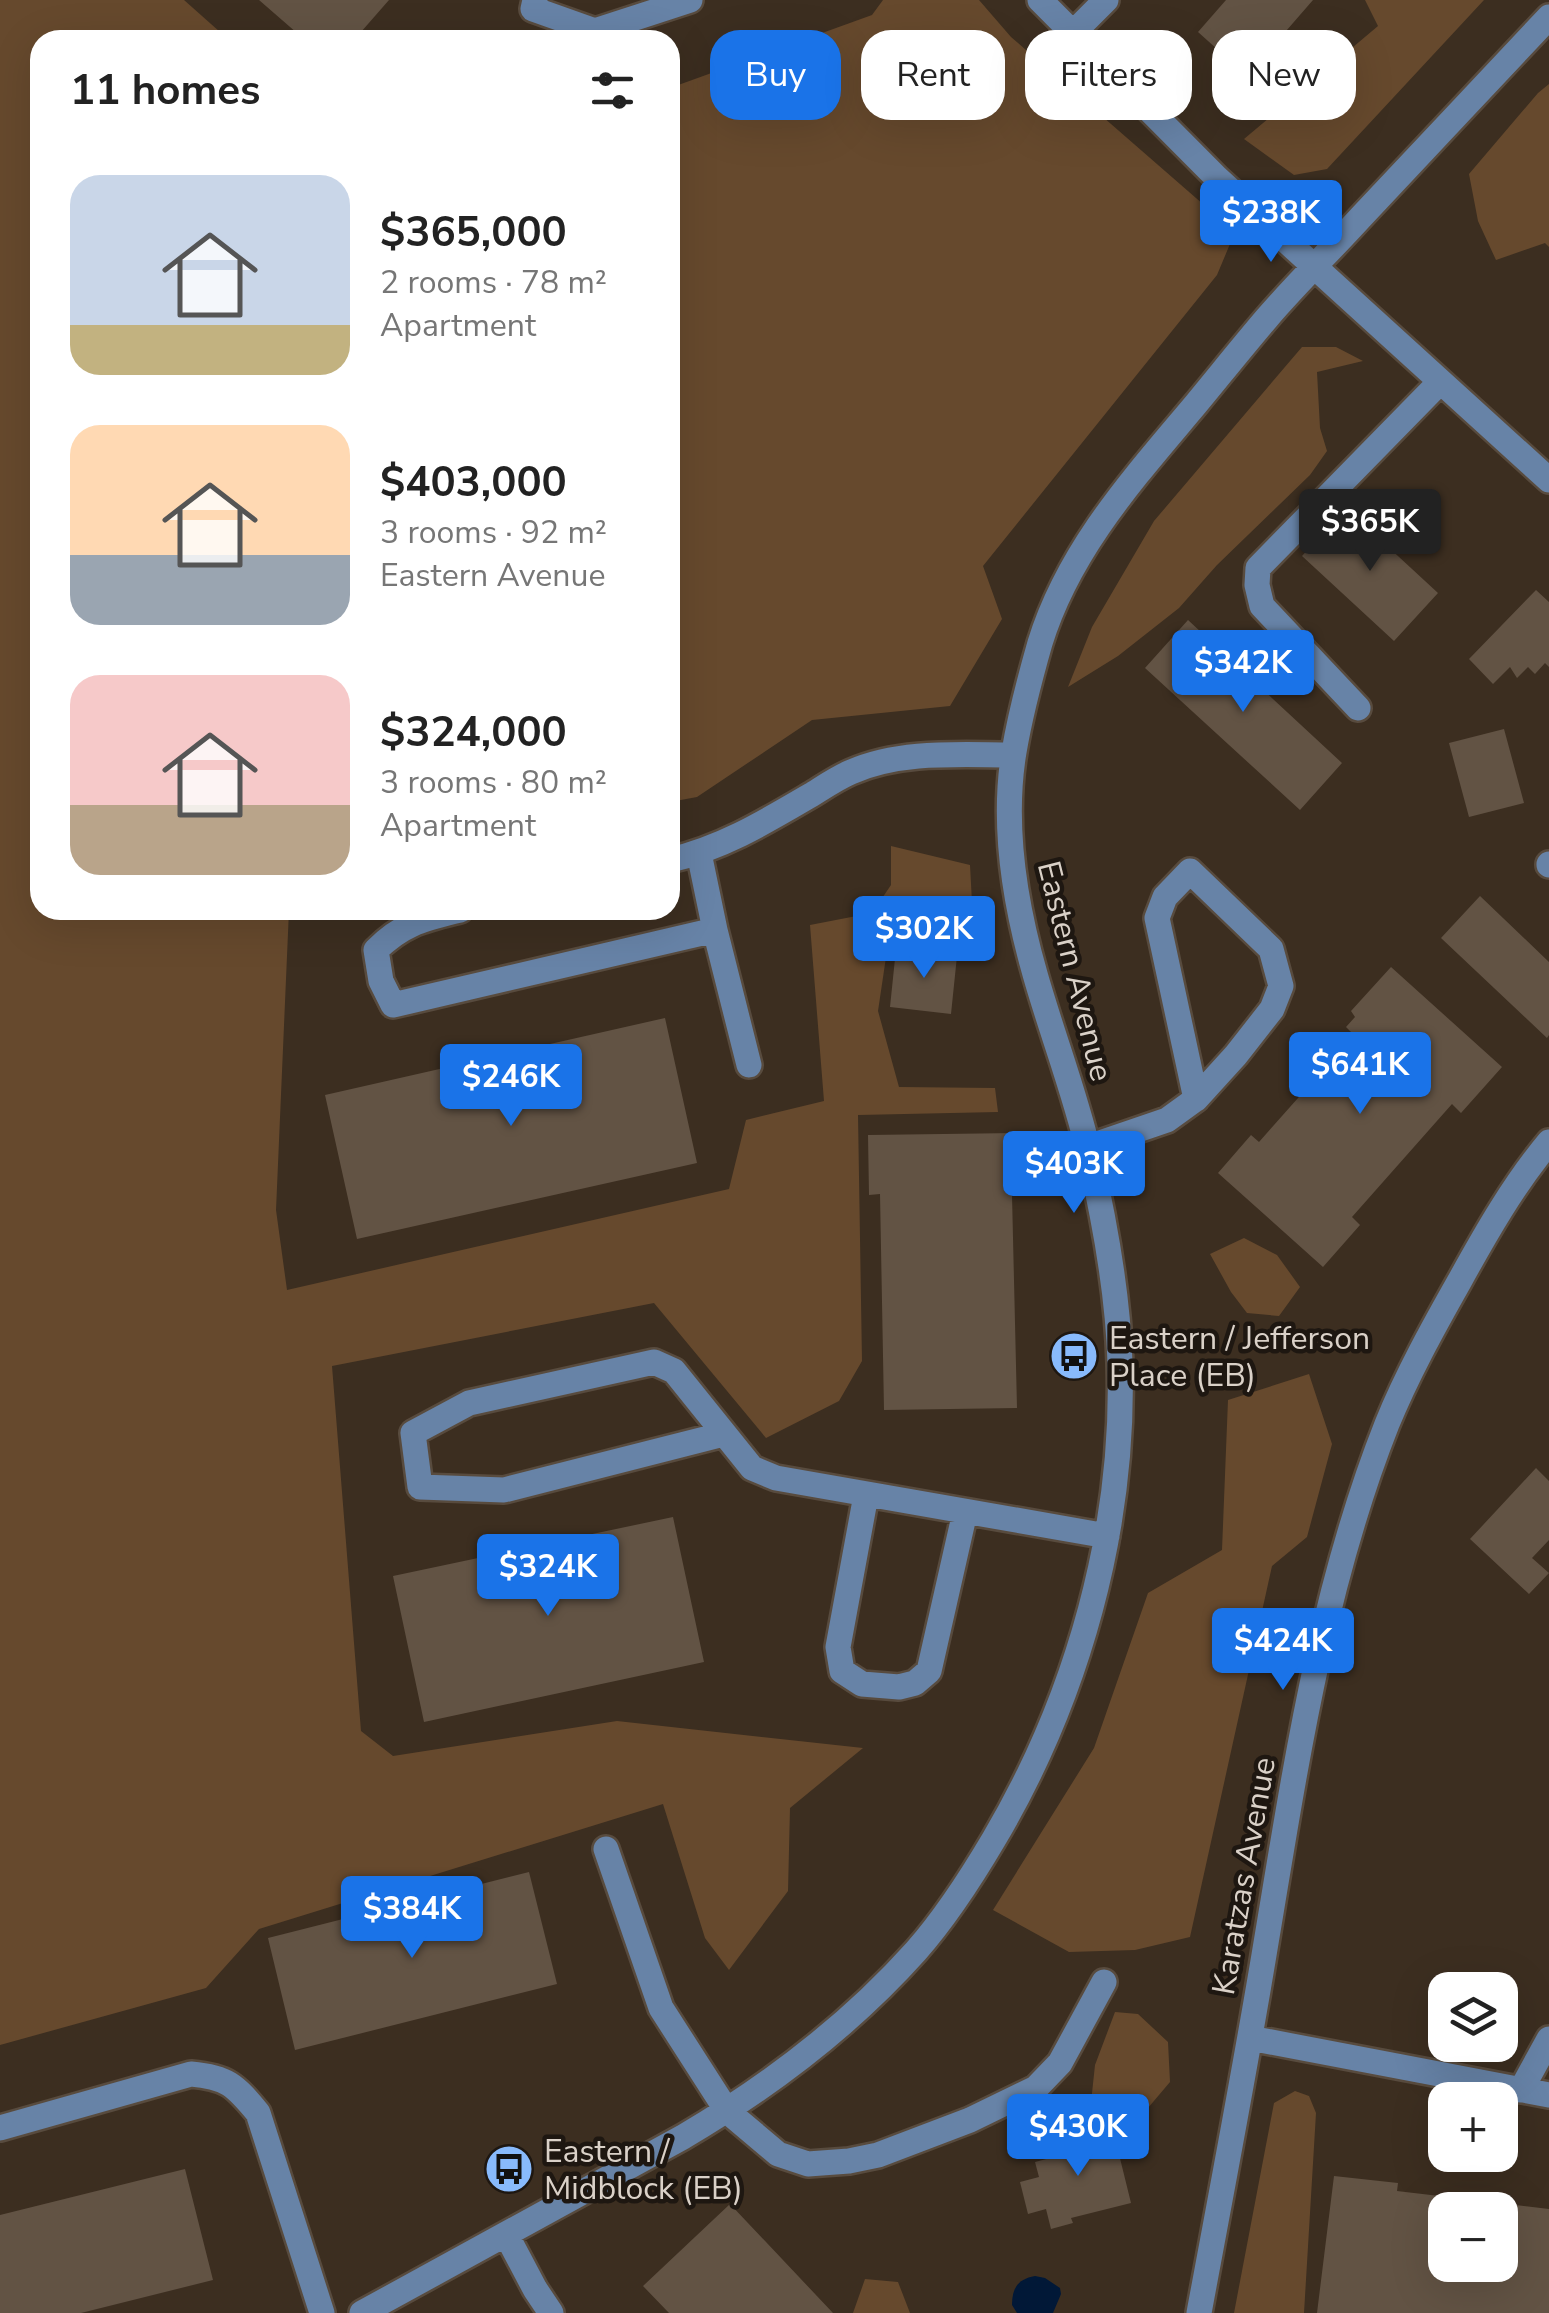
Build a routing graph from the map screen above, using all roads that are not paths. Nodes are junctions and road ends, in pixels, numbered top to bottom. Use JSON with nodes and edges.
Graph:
{"nodes":[{"id":1,"x":535,"y":0,"type":"edge"},
{"id":2,"x":690,"y":0,"type":"edge"},
{"id":3,"x":1040,"y":0,"type":"edge"},
{"id":4,"x":1106,"y":0,"type":"edge"},
{"id":5,"x":1549,"y":17,"type":"edge"},
{"id":6,"x":590,"y":30,"type":"edge"},
{"id":7,"x":601,"y":30,"type":"edge"},
{"id":8,"x":1070,"y":30,"type":"edge"},
{"id":9,"x":1076,"y":30,"type":"edge"},
{"id":10,"x":1159,"y":120,"type":"edge"},
{"id":11,"x":1314,"y":267,"type":"junction"},
{"id":12,"x":1440,"y":382,"type":"junction"},
{"id":13,"x":1549,"y":480,"type":"edge"},
{"id":14,"x":1358,"y":708,"type":"dead end"},
{"id":15,"x":1013,"y":756,"type":"junction"},
{"id":16,"x":699,"y":853,"type":"junction"},
{"id":17,"x":680,"y":858,"type":"edge"},
{"id":18,"x":421,"y":920,"type":"edge"},
{"id":19,"x":715,"y":930,"type":"junction"},
{"id":20,"x":749,"y":1065,"type":"dead end"},
{"id":21,"x":1196,"y":1099,"type":"junction"},
{"id":22,"x":1549,"y":1142,"type":"edge"},
{"id":23,"x":1088,"y":1147,"type":"junction"},
{"id":24,"x":724,"y":1434,"type":"junction"},
{"id":25,"x":866,"y":1495,"type":"junction"},
{"id":26,"x":965,"y":1512,"type":"junction"},
{"id":27,"x":1107,"y":1536,"type":"junction"},
{"id":28,"x":606,"y":1849,"type":"dead end"},
{"id":29,"x":1104,"y":1982,"type":"dead end"},
{"id":30,"x":1250,"y":2038,"type":"junction"},
{"id":31,"x":1549,"y":2039,"type":"edge"},
{"id":32,"x":1521,"y":2090,"type":"junction"},
{"id":33,"x":1549,"y":2095,"type":"edge"},
{"id":34,"x":727,"y":2111,"type":"junction"},
{"id":35,"x":0,"y":2128,"type":"edge"},
{"id":36,"x":506,"y":2234,"type":"junction"},
{"id":37,"x":322,"y":2313,"type":"edge"},
{"id":38,"x":362,"y":2313,"type":"edge"},
{"id":39,"x":551,"y":2313,"type":"edge"},
{"id":40,"x":1198,"y":2313,"type":"edge"}],
"edges":[{"from":1,"to":6,"type":"street"},
{"from":2,"to":7,"type":"street"},
{"from":3,"to":8,"type":"street"},
{"from":4,"to":9,"type":"street"},
{"from":5,"to":11,"type":"street","name":"Eastern Avenue"},
{"from":10,"to":11,"type":"street"},
{"from":11,"to":12,"type":"street"},
{"from":11,"to":15,"type":"street","name":"Eastern Avenue"},
{"from":12,"to":13,"type":"street"},
{"from":12,"to":14,"type":"street"},
{"from":15,"to":16,"type":"street"},
{"from":15,"to":23,"type":"street","name":"Eastern Avenue"},
{"from":16,"to":17,"type":"street"},
{"from":16,"to":19,"type":"street"},
{"from":18,"to":19,"type":"street"},
{"from":19,"to":20,"type":"street"},
{"from":21,"to":21,"type":"street"},
{"from":21,"to":23,"type":"street"},
{"from":22,"to":30,"type":"street","name":"Karatzas Avenue"},
{"from":23,"to":27,"type":"street","name":"Eastern Avenue"},
{"from":24,"to":24,"type":"street"},
{"from":24,"to":25,"type":"street"},
{"from":25,"to":26,"type":"street"},
{"from":25,"to":26,"type":"street"},
{"from":26,"to":27,"type":"street"},
{"from":27,"to":34,"type":"street","name":"Eastern Avenue"},
{"from":28,"to":34,"type":"street"},
{"from":29,"to":34,"type":"street"},
{"from":30,"to":32,"type":"street"},
{"from":30,"to":40,"type":"street","name":"Karatzas Avenue"},
{"from":31,"to":32,"type":"street"},
{"from":32,"to":33,"type":"street"},
{"from":34,"to":36,"type":"street","name":"Eastern Avenue"},
{"from":35,"to":37,"type":"street"},
{"from":36,"to":38,"type":"street","name":"Eastern Avenue"},
{"from":36,"to":39,"type":"street"}]}
